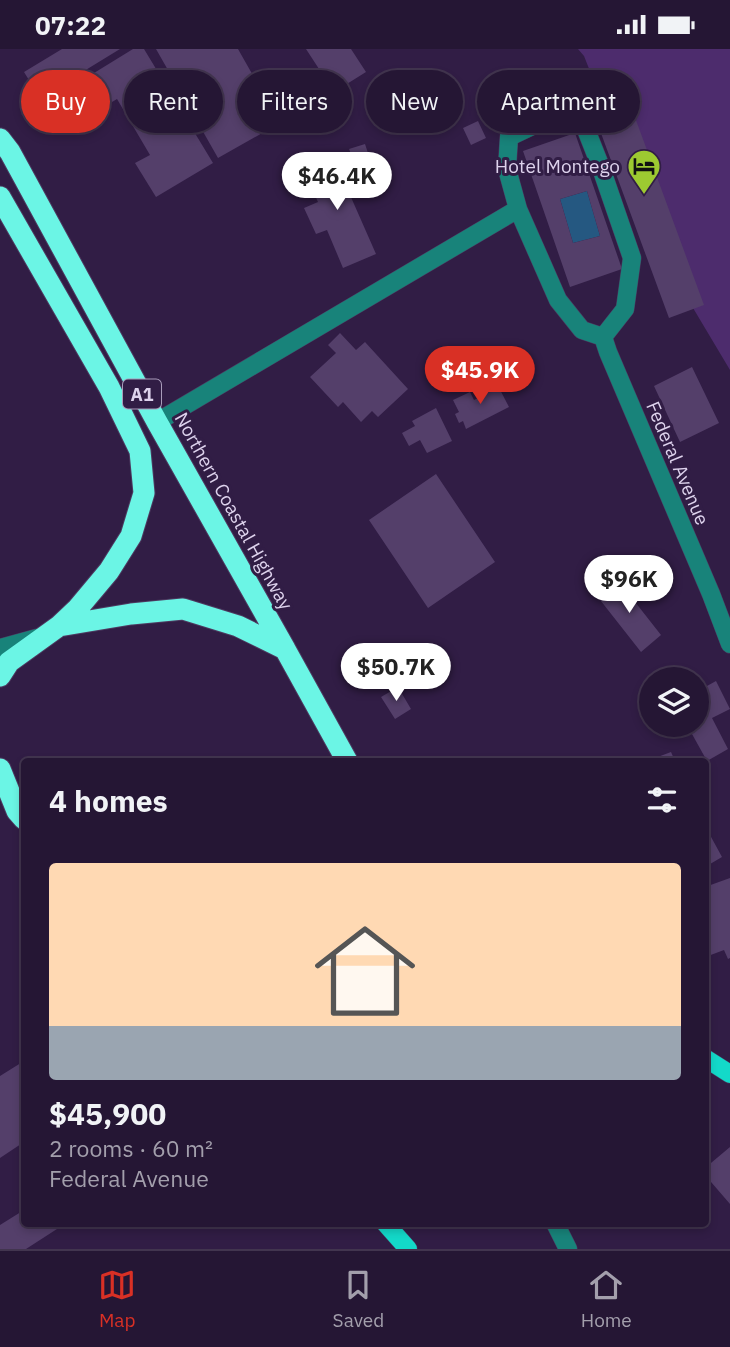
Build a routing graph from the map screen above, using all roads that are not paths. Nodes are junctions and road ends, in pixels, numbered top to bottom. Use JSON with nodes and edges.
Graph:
{"nodes":[{"id":1,"x":0,"y":139,"type":"edge"},
{"id":2,"x":0,"y":197,"type":"edge"},
{"id":3,"x":518,"y":209,"type":"junction"},
{"id":4,"x":603,"y":337,"type":"junction"},
{"id":5,"x":157,"y":422,"type":"junction"},
{"id":6,"x":53,"y":631,"type":"junction"},
{"id":7,"x":730,"y":644,"type":"edge"},
{"id":8,"x":0,"y":648,"type":"edge"},
{"id":9,"x":285,"y":649,"type":"junction"},
{"id":10,"x":0,"y":676,"type":"edge"},
{"id":11,"x":344,"y":758,"type":"edge"},
{"id":12,"x":0,"y":768,"type":"edge"},
{"id":13,"x":14,"y":810,"type":"edge"},
{"id":14,"x":709,"y":1061,"type":"edge"},
{"id":15,"x":730,"y":1074,"type":"edge"},
{"id":16,"x":389,"y":1227,"type":"edge"},
{"id":17,"x":399,"y":1227,"type":"edge"},
{"id":18,"x":557,"y":1227,"type":"edge"},
{"id":19,"x":407,"y":1248,"type":"edge"},
{"id":20,"x":568,"y":1249,"type":"edge"}],
"edges":[{"from":1,"to":5,"type":"highway","name":"Northern Coastal Highway","number":"A1"},
{"from":2,"to":6,"type":"highway","number":"A1"},
{"from":3,"to":4,"type":"street"},
{"from":3,"to":4,"type":"street"},
{"from":3,"to":5,"type":"street"},
{"from":4,"to":7,"type":"street","name":"Federal Avenue"},
{"from":5,"to":9,"type":"highway","name":"Northern Coastal Highway","number":"A1"},
{"from":6,"to":8,"type":"street"},
{"from":6,"to":9,"type":"highway","number":"A1"},
{"from":6,"to":10,"type":"highway","number":"A1"},
{"from":9,"to":11,"type":"highway","number":"A1"},
{"from":12,"to":13,"type":"highway"},
{"from":14,"to":15,"type":"main road"},
{"from":16,"to":19,"type":"main road"},
{"from":17,"to":19,"type":"main road"},
{"from":18,"to":20,"type":"street"}]}
